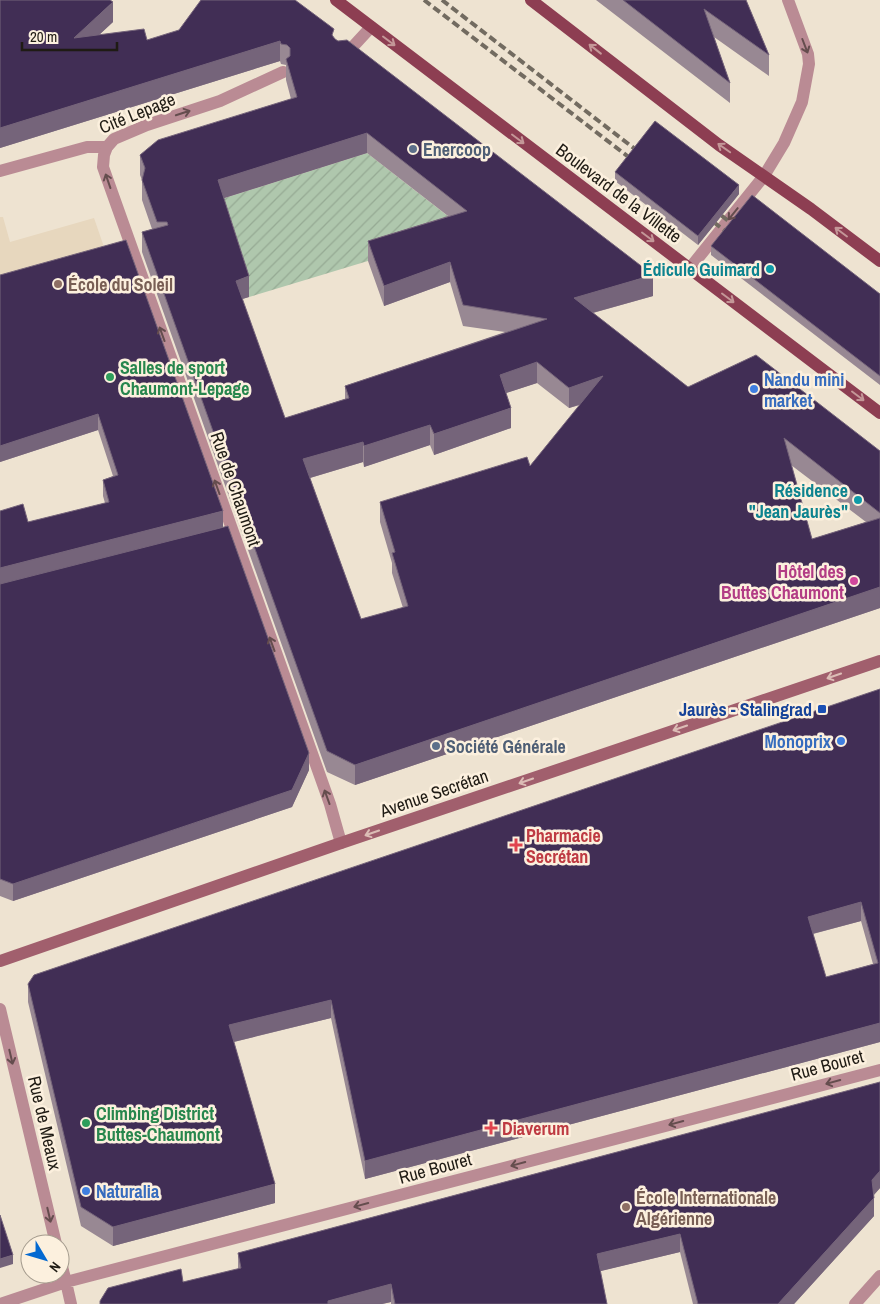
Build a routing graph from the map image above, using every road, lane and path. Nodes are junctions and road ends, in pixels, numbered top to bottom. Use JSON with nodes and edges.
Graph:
{"nodes":[{"id":1,"x":336,"y":0,"type":"edge"},
{"id":2,"x":531,"y":0,"type":"edge"},
{"id":3,"x":788,"y":0,"type":"edge"},
{"id":4,"x":371,"y":27,"type":"junction"},
{"id":5,"x":340,"y":54,"type":"edge"},
{"id":6,"x":283,"y":72,"type":"edge"},
{"id":7,"x":107,"y":147,"type":"junction"},
{"id":8,"x":0,"y":171,"type":"edge"},
{"id":9,"x":764,"y":176,"type":"junction"},
{"id":10,"x":880,"y":261,"type":"edge"},
{"id":11,"x":690,"y":268,"type":"junction"},
{"id":12,"x":880,"y":413,"type":"edge"},
{"id":13,"x":880,"y":661,"type":"edge"},
{"id":14,"x":341,"y":843,"type":"junction"},
{"id":15,"x":0,"y":961,"type":"edge"},
{"id":16,"x":0,"y":1009,"type":"edge"},
{"id":17,"x":880,"y":1070,"type":"edge"},
{"id":18,"x":54,"y":1234,"type":"edge"},
{"id":19,"x":880,"y":1276,"type":"edge"},
{"id":20,"x":70,"y":1281,"type":"edge"},
{"id":21,"x":60,"y":1284,"type":"edge"},
{"id":22,"x":66,"y":1284,"type":"edge"},
{"id":23,"x":0,"y":1304,"type":"edge"},
{"id":24,"x":70,"y":1304,"type":"edge"},
{"id":25,"x":855,"y":1304,"type":"edge"}],
"edges":[{"from":1,"to":4,"type":"main road","name":"Boulevard de la Villette"},
{"from":9,"to":2,"type":"main road","one_way":true},
{"from":3,"to":9,"type":"street","one_way":true},
{"from":4,"to":5,"type":"street"},
{"from":4,"to":11,"type":"main road","name":"Boulevard de la Villette","one_way":true},
{"from":7,"to":6,"type":"street","name":"Cité Lepage","one_way":true},
{"from":7,"to":8,"type":"street","name":"Cité Lepage"},
{"from":14,"to":7,"type":"street","name":"Rue de Chaumont","one_way":true},
{"from":10,"to":9,"type":"main road","one_way":true},
{"from":9,"to":11,"type":"street","one_way":true},
{"from":11,"to":12,"type":"main road","name":"Boulevard de la Villette","one_way":true},
{"from":13,"to":14,"type":"main road","name":"Avenue Secrétan","one_way":true},
{"from":14,"to":15,"type":"main road","name":"Avenue Secrétan"},
{"from":16,"to":18,"type":"street","name":"Rue de Meaux","one_way":true},
{"from":17,"to":20,"type":"street","name":"Rue Bouret","one_way":true},
{"from":19,"to":25,"type":"street"},
{"from":21,"to":23,"type":"street","name":"Rue Bouret"},
{"from":22,"to":24,"type":"street"}]}
